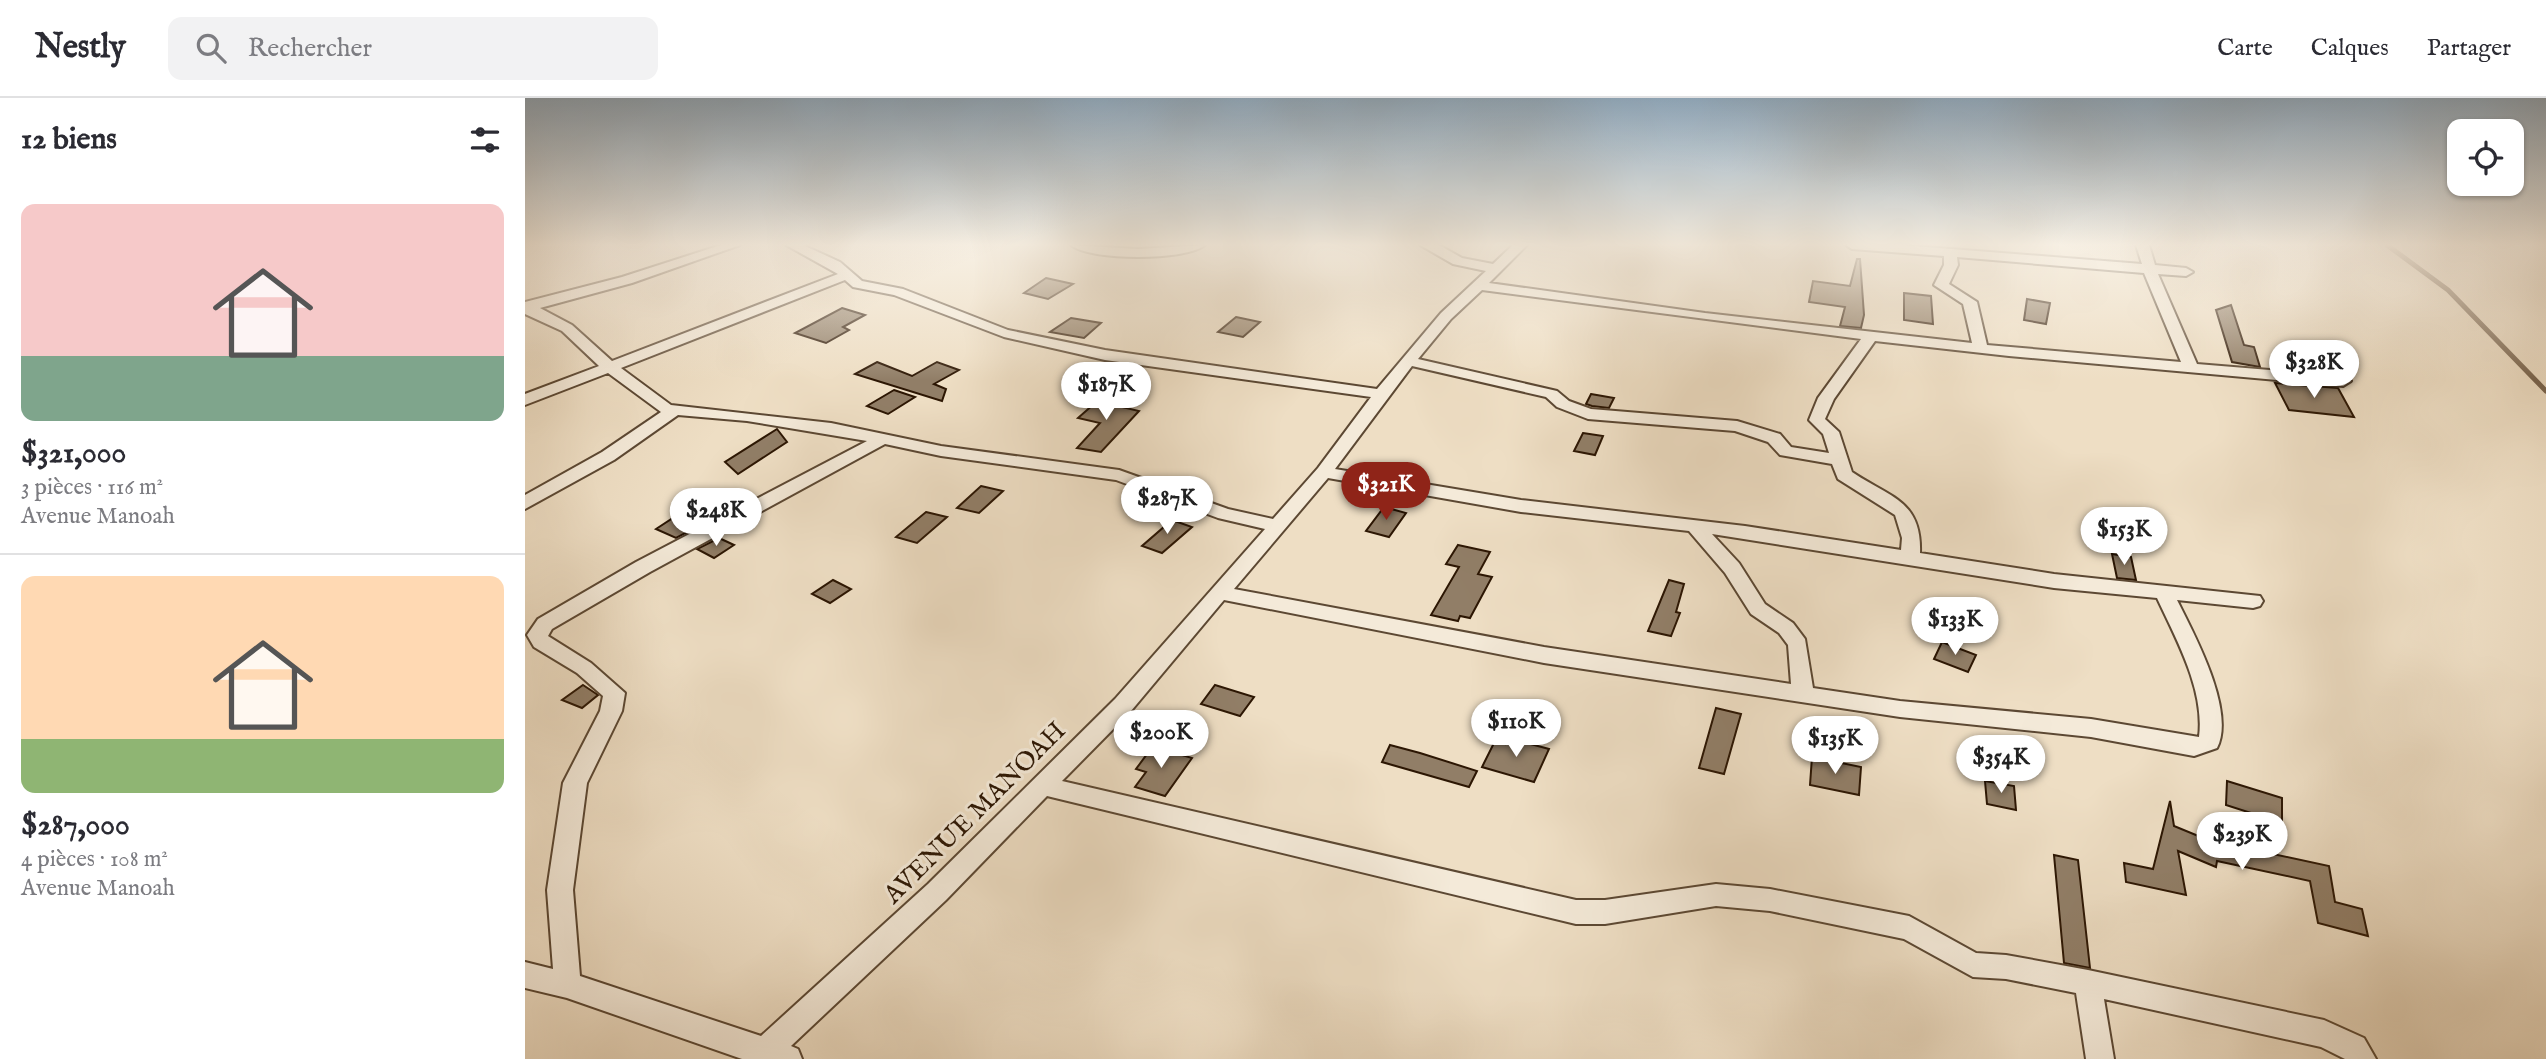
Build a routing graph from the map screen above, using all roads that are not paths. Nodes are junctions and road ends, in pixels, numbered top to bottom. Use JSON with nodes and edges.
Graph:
{"nodes":[{"id":1,"x":586,"y":290,"type":"edge"},
{"id":2,"x":808,"y":290,"type":"edge"},
{"id":3,"x":887,"y":290,"type":"edge"},
{"id":4,"x":1472,"y":290,"type":"edge"},
{"id":5,"x":1511,"y":290,"type":"edge"},
{"id":6,"x":1949,"y":290,"type":"edge"},
{"id":7,"x":2159,"y":290,"type":"edge"},
{"id":8,"x":526,"y":308,"type":"edge"},
{"id":9,"x":1871,"y":334,"type":"junction"},
{"id":10,"x":1980,"y":348,"type":"junction"},
{"id":11,"x":1408,"y":361,"type":"junction"},
{"id":12,"x":608,"y":366,"type":"junction"},
{"id":13,"x":2190,"y":366,"type":"junction"},
{"id":14,"x":2343,"y":381,"type":"dead end"},
{"id":15,"x":1381,"y":394,"type":"junction"},
{"id":16,"x":525,"y":400,"type":"edge"},
{"id":17,"x":673,"y":411,"type":"junction"},
{"id":18,"x":883,"y":439,"type":"junction"},
{"id":19,"x":1839,"y":460,"type":"junction"},
{"id":20,"x":1324,"y":472,"type":"junction"},
{"id":21,"x":525,"y":503,"type":"edge"},
{"id":22,"x":1278,"y":526,"type":"junction"},
{"id":23,"x":1694,"y":526,"type":"junction"},
{"id":24,"x":1910,"y":557,"type":"junction"},
{"id":25,"x":1221,"y":593,"type":"junction"},
{"id":26,"x":2164,"y":593,"type":"junction"},
{"id":27,"x":2253,"y":601,"type":"dead end"},
{"id":28,"x":1803,"y":694,"type":"junction"},
{"id":29,"x":1045,"y":786,"type":"junction"},
{"id":30,"x":525,"y":975,"type":"edge"},
{"id":31,"x":2088,"y":983,"type":"junction"},
{"id":32,"x":567,"y":985,"type":"junction"},
{"id":33,"x":769,"y":1056,"type":"edge"},
{"id":34,"x":2100,"y":1059,"type":"edge"},
{"id":35,"x":2362,"y":1059,"type":"edge"}],
"edges":[{"from":1,"to":8,"type":"street"},
{"from":2,"to":12,"type":"street"},
{"from":3,"to":15,"type":"street"},
{"from":4,"to":11,"type":"street","name":"AVENUE MANOAH"},
{"from":5,"to":9,"type":"street"},
{"from":6,"to":10,"type":"street"},
{"from":7,"to":13,"type":"street"},
{"from":8,"to":12,"type":"street"},
{"from":9,"to":10,"type":"street"},
{"from":9,"to":19,"type":"street"},
{"from":10,"to":13,"type":"street"},
{"from":11,"to":15,"type":"street","name":"AVENUE MANOAH"},
{"from":11,"to":19,"type":"street"},
{"from":12,"to":16,"type":"street"},
{"from":12,"to":17,"type":"street"},
{"from":13,"to":14,"type":"street"},
{"from":15,"to":20,"type":"street","name":"AVENUE MANOAH"},
{"from":17,"to":18,"type":"street"},
{"from":17,"to":21,"type":"street"},
{"from":18,"to":22,"type":"street"},
{"from":18,"to":32,"type":"street"},
{"from":19,"to":24,"type":"street"},
{"from":20,"to":22,"type":"street","name":"AVENUE MANOAH"},
{"from":20,"to":23,"type":"street"},
{"from":22,"to":25,"type":"street","name":"AVENUE MANOAH"},
{"from":23,"to":24,"type":"street"},
{"from":23,"to":28,"type":"street"},
{"from":24,"to":26,"type":"street"},
{"from":25,"to":28,"type":"street"},
{"from":25,"to":29,"type":"street","name":"AVENUE MANOAH"},
{"from":26,"to":27,"type":"street"},
{"from":26,"to":28,"type":"street"},
{"from":29,"to":31,"type":"street"},
{"from":29,"to":33,"type":"street","name":"AVENUE MANOAH"},
{"from":30,"to":32,"type":"street"},
{"from":31,"to":34,"type":"street"},
{"from":31,"to":35,"type":"street"},
{"from":32,"to":33,"type":"street"}]}
